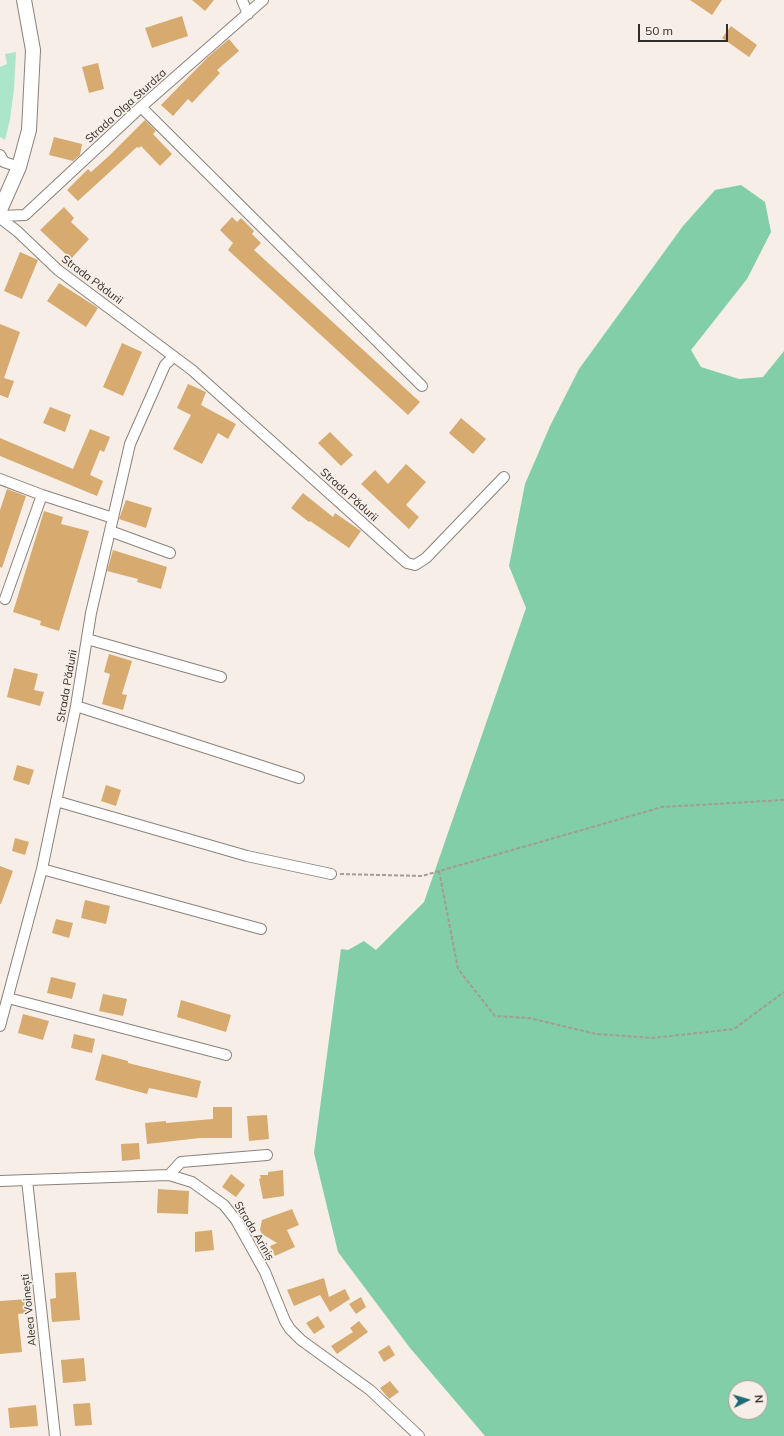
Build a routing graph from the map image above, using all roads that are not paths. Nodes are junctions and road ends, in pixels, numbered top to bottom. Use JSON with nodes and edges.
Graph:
{"nodes":[{"id":1,"x":24,"y":0,"type":"edge"},
{"id":2,"x":242,"y":0,"type":"edge"},
{"id":3,"x":263,"y":0,"type":"edge"},
{"id":4,"x":248,"y":14,"type":"junction"},
{"id":5,"x":141,"y":106,"type":"junction"},
{"id":6,"x":0,"y":155,"type":"edge"},
{"id":7,"x":19,"y":167,"type":"junction"},
{"id":8,"x":0,"y":210,"type":"edge"},
{"id":9,"x":0,"y":217,"type":"edge"},
{"id":10,"x":173,"y":357,"type":"junction"},
{"id":11,"x":422,"y":386,"type":"dead end"},
{"id":12,"x":504,"y":477,"type":"dead end"},
{"id":13,"x":0,"y":478,"type":"edge"},
{"id":14,"x":42,"y":495,"type":"junction"},
{"id":15,"x":113,"y":518,"type":"junction"},
{"id":16,"x":110,"y":531,"type":"junction"},
{"id":17,"x":170,"y":553,"type":"dead end"},
{"id":18,"x":5,"y":599,"type":"dead end"},
{"id":19,"x":87,"y":639,"type":"junction"},
{"id":20,"x":221,"y":677,"type":"dead end"},
{"id":21,"x":76,"y":706,"type":"junction"},
{"id":22,"x":299,"y":778,"type":"dead end"},
{"id":23,"x":56,"y":801,"type":"junction"},
{"id":24,"x":42,"y":869,"type":"junction"},
{"id":25,"x":331,"y":874,"type":"road end"},
{"id":26,"x":261,"y":928,"type":"dead end"},
{"id":27,"x":8,"y":998,"type":"junction"},
{"id":28,"x":0,"y":1026,"type":"edge"},
{"id":29,"x":226,"y":1055,"type":"dead end"},
{"id":30,"x":267,"y":1155,"type":"dead end"},
{"id":31,"x":169,"y":1175,"type":"junction"},
{"id":32,"x":27,"y":1180,"type":"junction"},
{"id":33,"x":0,"y":1181,"type":"edge"},
{"id":34,"x":56,"y":1436,"type":"edge"},
{"id":35,"x":419,"y":1436,"type":"edge"}],
"edges":[{"from":1,"to":7,"type":"main road"},
{"from":2,"to":4,"type":"street"},
{"from":3,"to":4,"type":"street","name":"Strada Olga Sturdza"},
{"from":4,"to":5,"type":"street","name":"Strada Olga Sturdza"},
{"from":5,"to":9,"type":"street","name":"Strada Olga Sturdza"},
{"from":5,"to":11,"type":"street"},
{"from":6,"to":7,"type":"street"},
{"from":7,"to":8,"type":"main road"},
{"from":9,"to":10,"type":"street","name":"Strada Pădurii"},
{"from":10,"to":12,"type":"street","name":"Strada Pădurii"},
{"from":10,"to":15,"type":"street","name":"Strada Pădurii"},
{"from":13,"to":14,"type":"street"},
{"from":14,"to":15,"type":"street"},
{"from":14,"to":18,"type":"street"},
{"from":15,"to":16,"type":"street","name":"Strada Pădurii"},
{"from":16,"to":17,"type":"street"},
{"from":16,"to":19,"type":"street","name":"Strada Pădurii"},
{"from":19,"to":20,"type":"street"},
{"from":19,"to":21,"type":"street","name":"Strada Pădurii"},
{"from":21,"to":22,"type":"street"},
{"from":21,"to":23,"type":"street","name":"Strada Pădurii"},
{"from":23,"to":24,"type":"street","name":"Strada Pădurii"},
{"from":23,"to":25,"type":"street"},
{"from":24,"to":26,"type":"street"},
{"from":24,"to":27,"type":"street","name":"Strada Pădurii"},
{"from":27,"to":28,"type":"street","name":"Strada Pădurii"},
{"from":27,"to":29,"type":"street"},
{"from":30,"to":31,"type":"street"},
{"from":31,"to":32,"type":"street","name":"Strada Ariniș"},
{"from":31,"to":35,"type":"street","name":"Strada Ariniș"},
{"from":32,"to":33,"type":"street","name":"Strada Ariniș"},
{"from":32,"to":34,"type":"street","name":"Aleea Voinești"}]}
